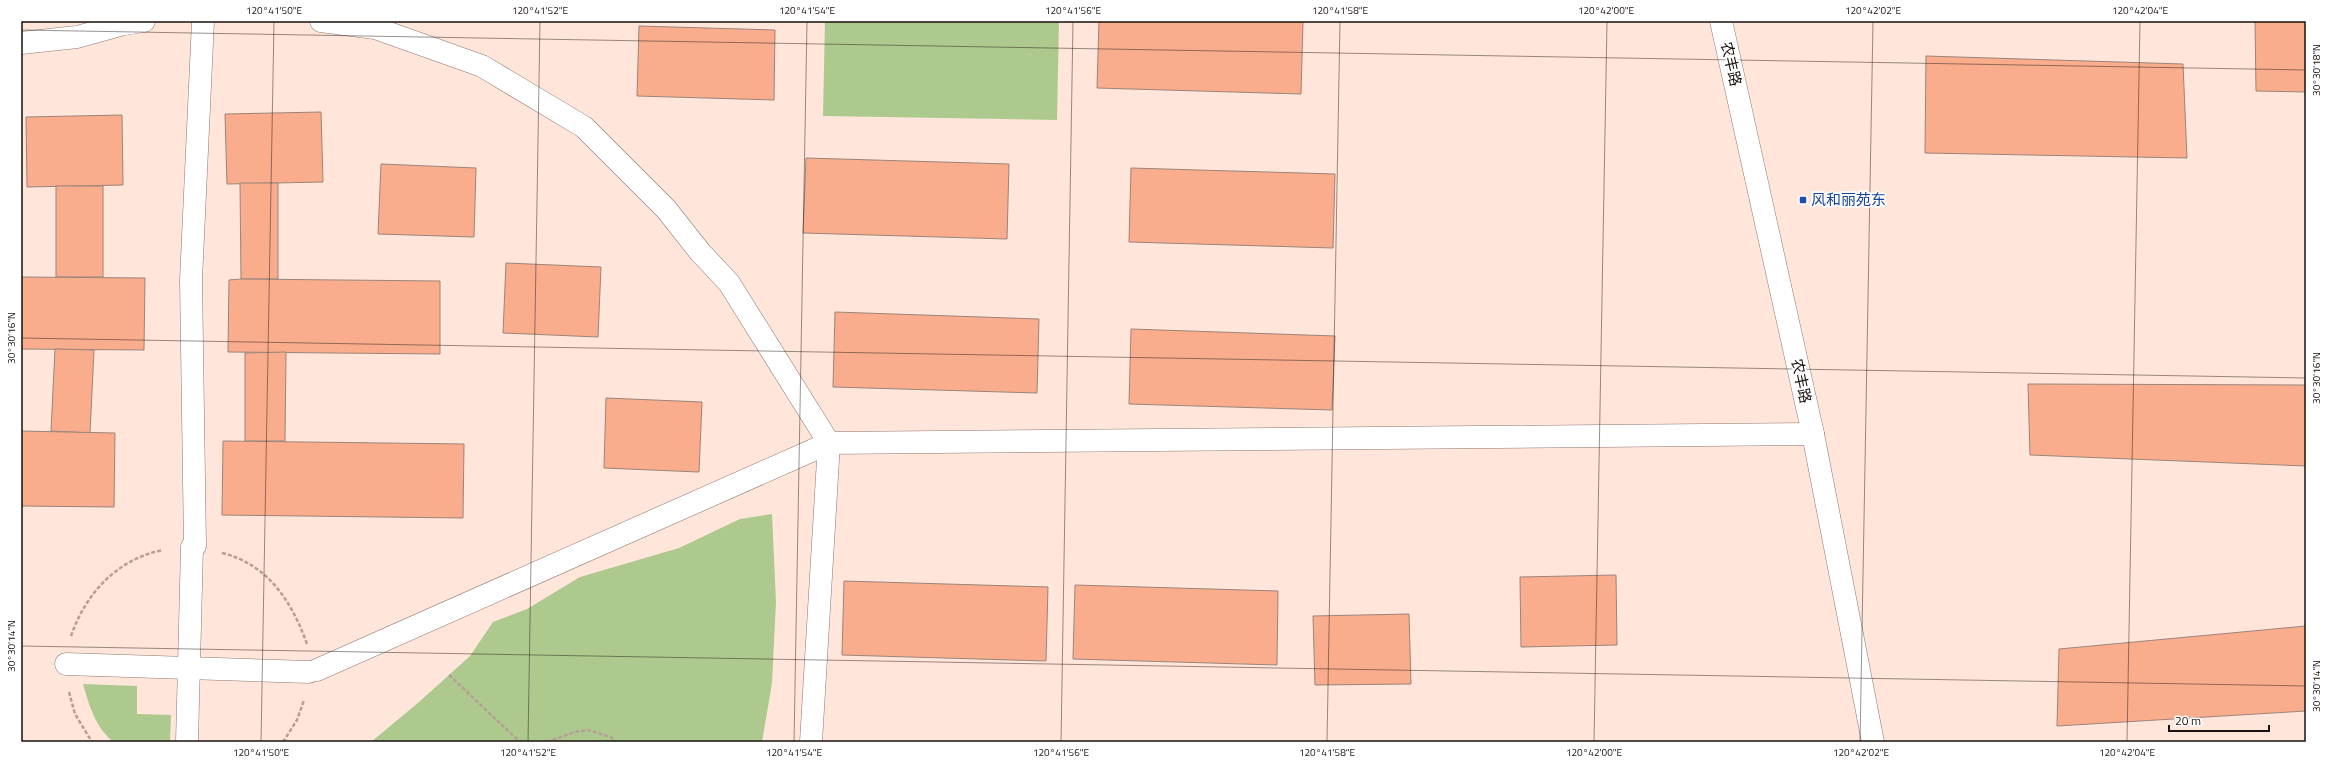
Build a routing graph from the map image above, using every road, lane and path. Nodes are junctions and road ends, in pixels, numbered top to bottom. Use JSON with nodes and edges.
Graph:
{"nodes":[{"id":1,"x":144,"y":21,"type":"edge"},
{"id":2,"x":203,"y":21,"type":"edge"},
{"id":3,"x":321,"y":21,"type":"edge"},
{"id":4,"x":1721,"y":21,"type":"edge"},
{"id":5,"x":21,"y":43,"type":"edge"},
{"id":6,"x":1813,"y":434,"type":"junction"},
{"id":7,"x":828,"y":443,"type":"junction"},
{"id":8,"x":66,"y":664,"type":"dead end"},
{"id":9,"x":313,"y":671,"type":"junction"},
{"id":10,"x":449,"y":675,"type":"dead end"},
{"id":11,"x":187,"y":742,"type":"edge"},
{"id":12,"x":283,"y":742,"type":"edge"},
{"id":13,"x":520,"y":742,"type":"edge"},
{"id":14,"x":547,"y":742,"type":"edge"},
{"id":15,"x":615,"y":742,"type":"edge"},
{"id":16,"x":811,"y":742,"type":"edge"},
{"id":17,"x":1873,"y":742,"type":"edge"}],
"edges":[{"from":1,"to":5,"type":"street"},
{"from":2,"to":11,"type":"street"},
{"from":3,"to":7,"type":"street"},
{"from":4,"to":6,"type":"street","name":"农丰路"},
{"from":6,"to":7,"type":"street"},
{"from":6,"to":17,"type":"street","name":"农丰路"},
{"from":7,"to":9,"type":"street"},
{"from":7,"to":16,"type":"street"},
{"from":8,"to":9,"type":"street"},
{"from":9,"to":12,"type":"path"},
{"from":10,"to":13,"type":"path"},
{"from":14,"to":15,"type":"path"}]}
